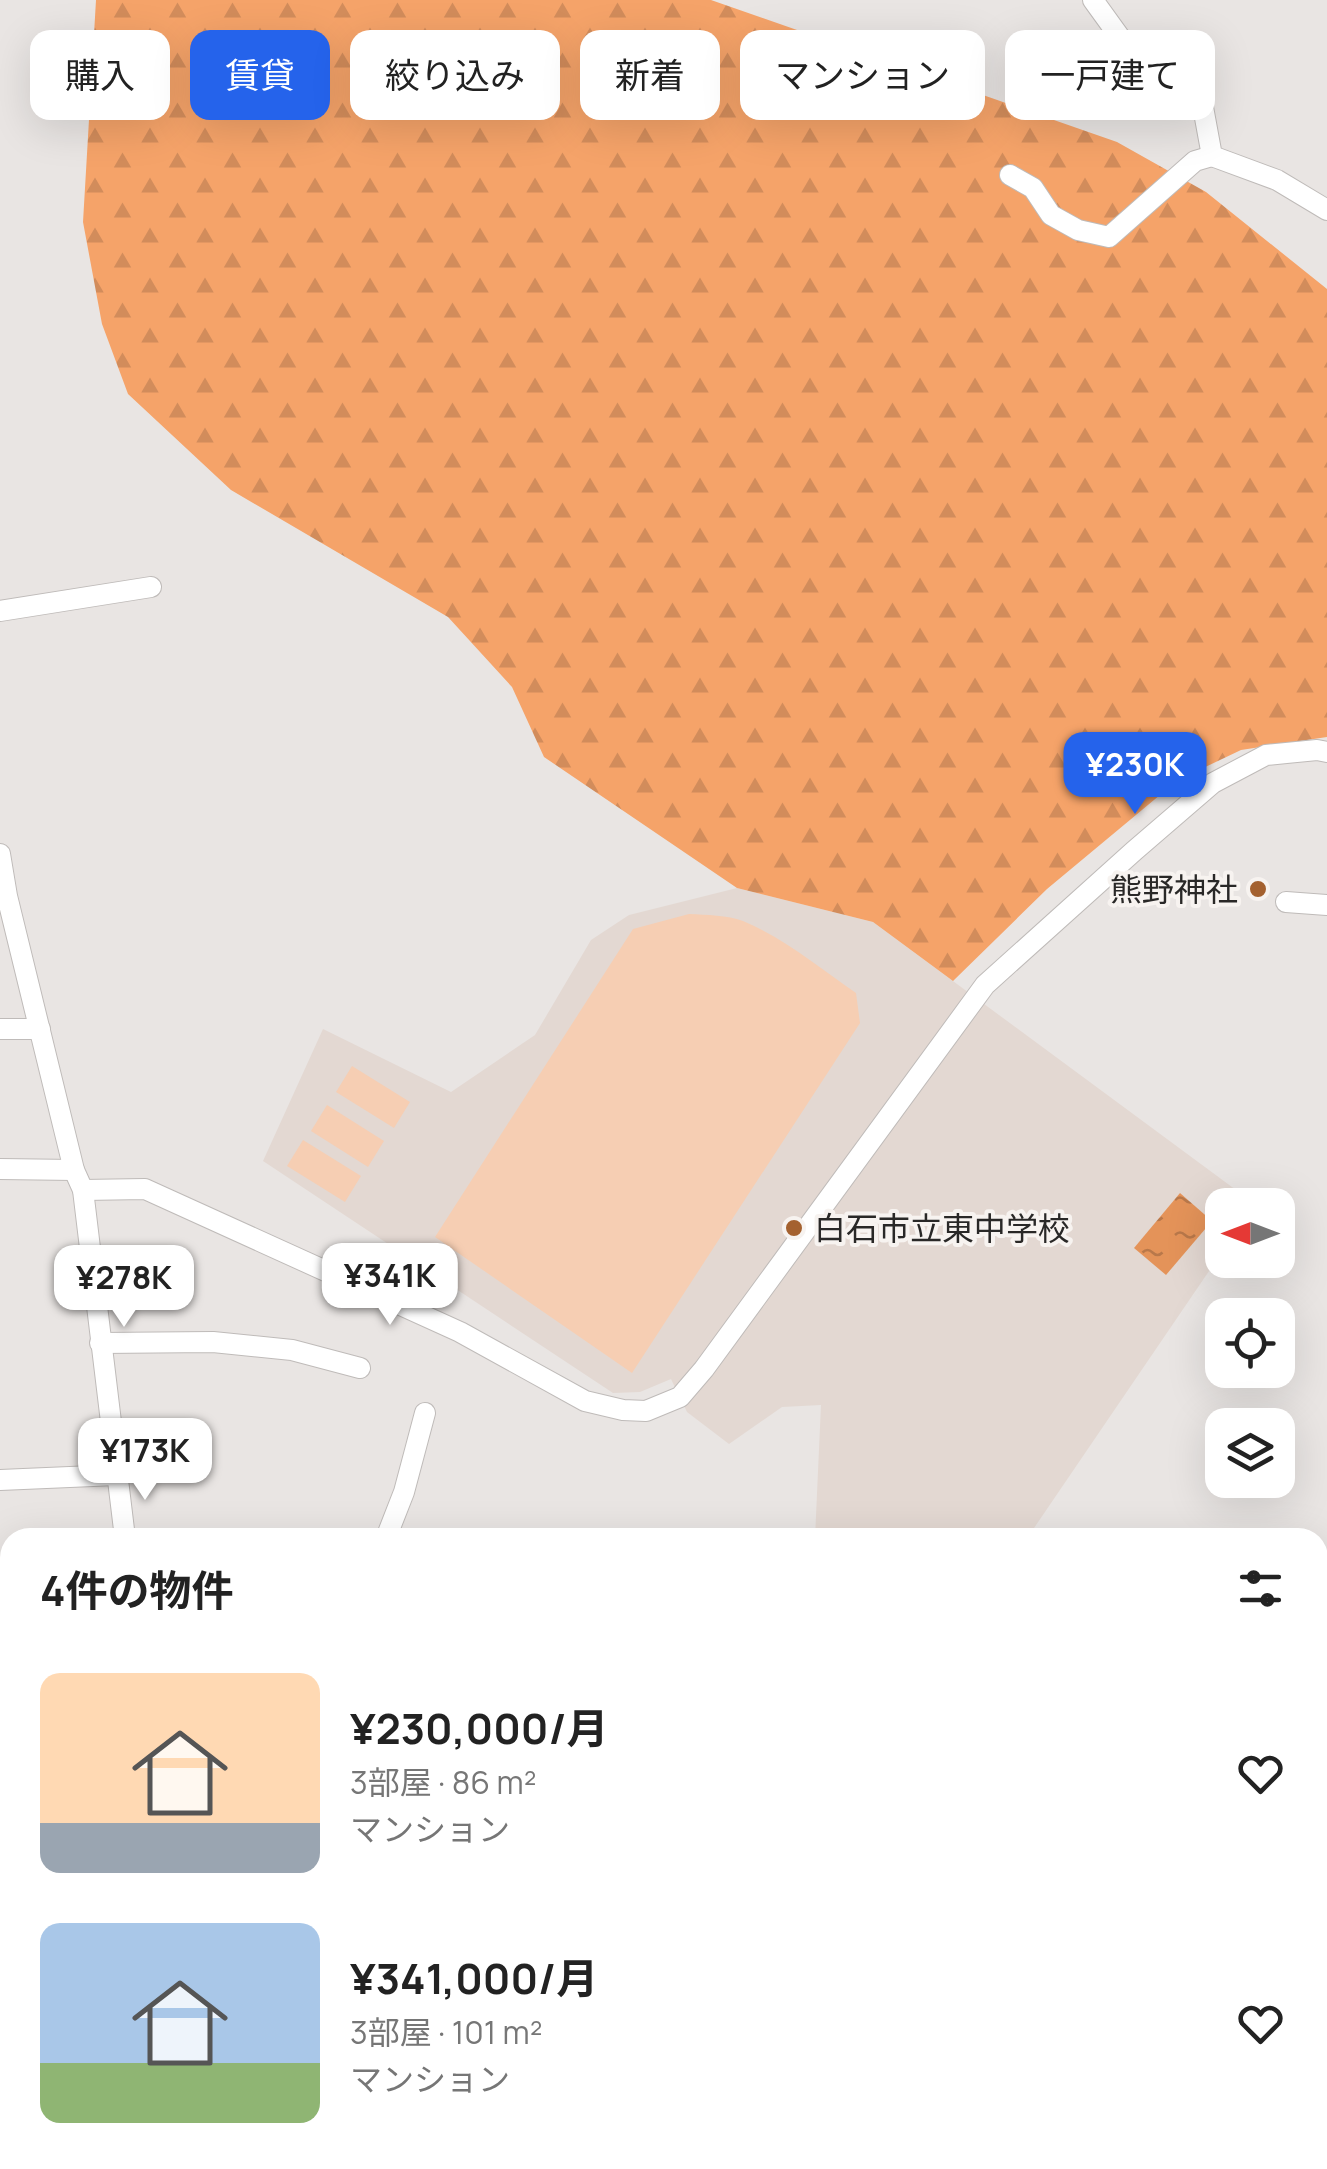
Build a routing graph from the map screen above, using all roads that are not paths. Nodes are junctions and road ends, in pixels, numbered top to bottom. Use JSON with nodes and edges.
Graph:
{"nodes":[{"id":1,"x":1093,"y":0,"type":"edge"},
{"id":2,"x":1212,"y":156,"type":"junction"},
{"id":3,"x":1010,"y":175,"type":"dead end"},
{"id":4,"x":1327,"y":210,"type":"edge"},
{"id":5,"x":151,"y":587,"type":"dead end"},
{"id":6,"x":0,"y":611,"type":"edge"},
{"id":7,"x":1327,"y":752,"type":"edge"},
{"id":8,"x":0,"y":854,"type":"edge"},
{"id":9,"x":4,"y":896,"type":"edge"},
{"id":10,"x":1286,"y":902,"type":"dead end"},
{"id":11,"x":1327,"y":905,"type":"edge"},
{"id":12,"x":0,"y":1029,"type":"edge"},
{"id":13,"x":40,"y":1029,"type":"junction"},
{"id":14,"x":0,"y":1169,"type":"edge"},
{"id":15,"x":74,"y":1170,"type":"junction"},
{"id":16,"x":82,"y":1190,"type":"junction"},
{"id":17,"x":100,"y":1342,"type":"junction"},
{"id":18,"x":360,"y":1368,"type":"dead end"},
{"id":19,"x":425,"y":1413,"type":"dead end"},
{"id":20,"x":116,"y":1476,"type":"junction"},
{"id":21,"x":0,"y":1480,"type":"edge"},
{"id":22,"x":124,"y":1528,"type":"edge"},
{"id":23,"x":390,"y":1528,"type":"edge"}],
"edges":[{"from":1,"to":2,"type":"street"},
{"from":2,"to":3,"type":"street"},
{"from":2,"to":4,"type":"street"},
{"from":5,"to":6,"type":"street"},
{"from":7,"to":16,"type":"street"},
{"from":8,"to":9,"type":"street"},
{"from":9,"to":13,"type":"street"},
{"from":10,"to":11,"type":"street"},
{"from":12,"to":13,"type":"street"},
{"from":13,"to":15,"type":"street"},
{"from":14,"to":15,"type":"street"},
{"from":15,"to":16,"type":"street"},
{"from":16,"to":17,"type":"street"},
{"from":17,"to":18,"type":"street"},
{"from":17,"to":20,"type":"street"},
{"from":19,"to":23,"type":"street"},
{"from":20,"to":21,"type":"street"},
{"from":20,"to":22,"type":"street"}]}
